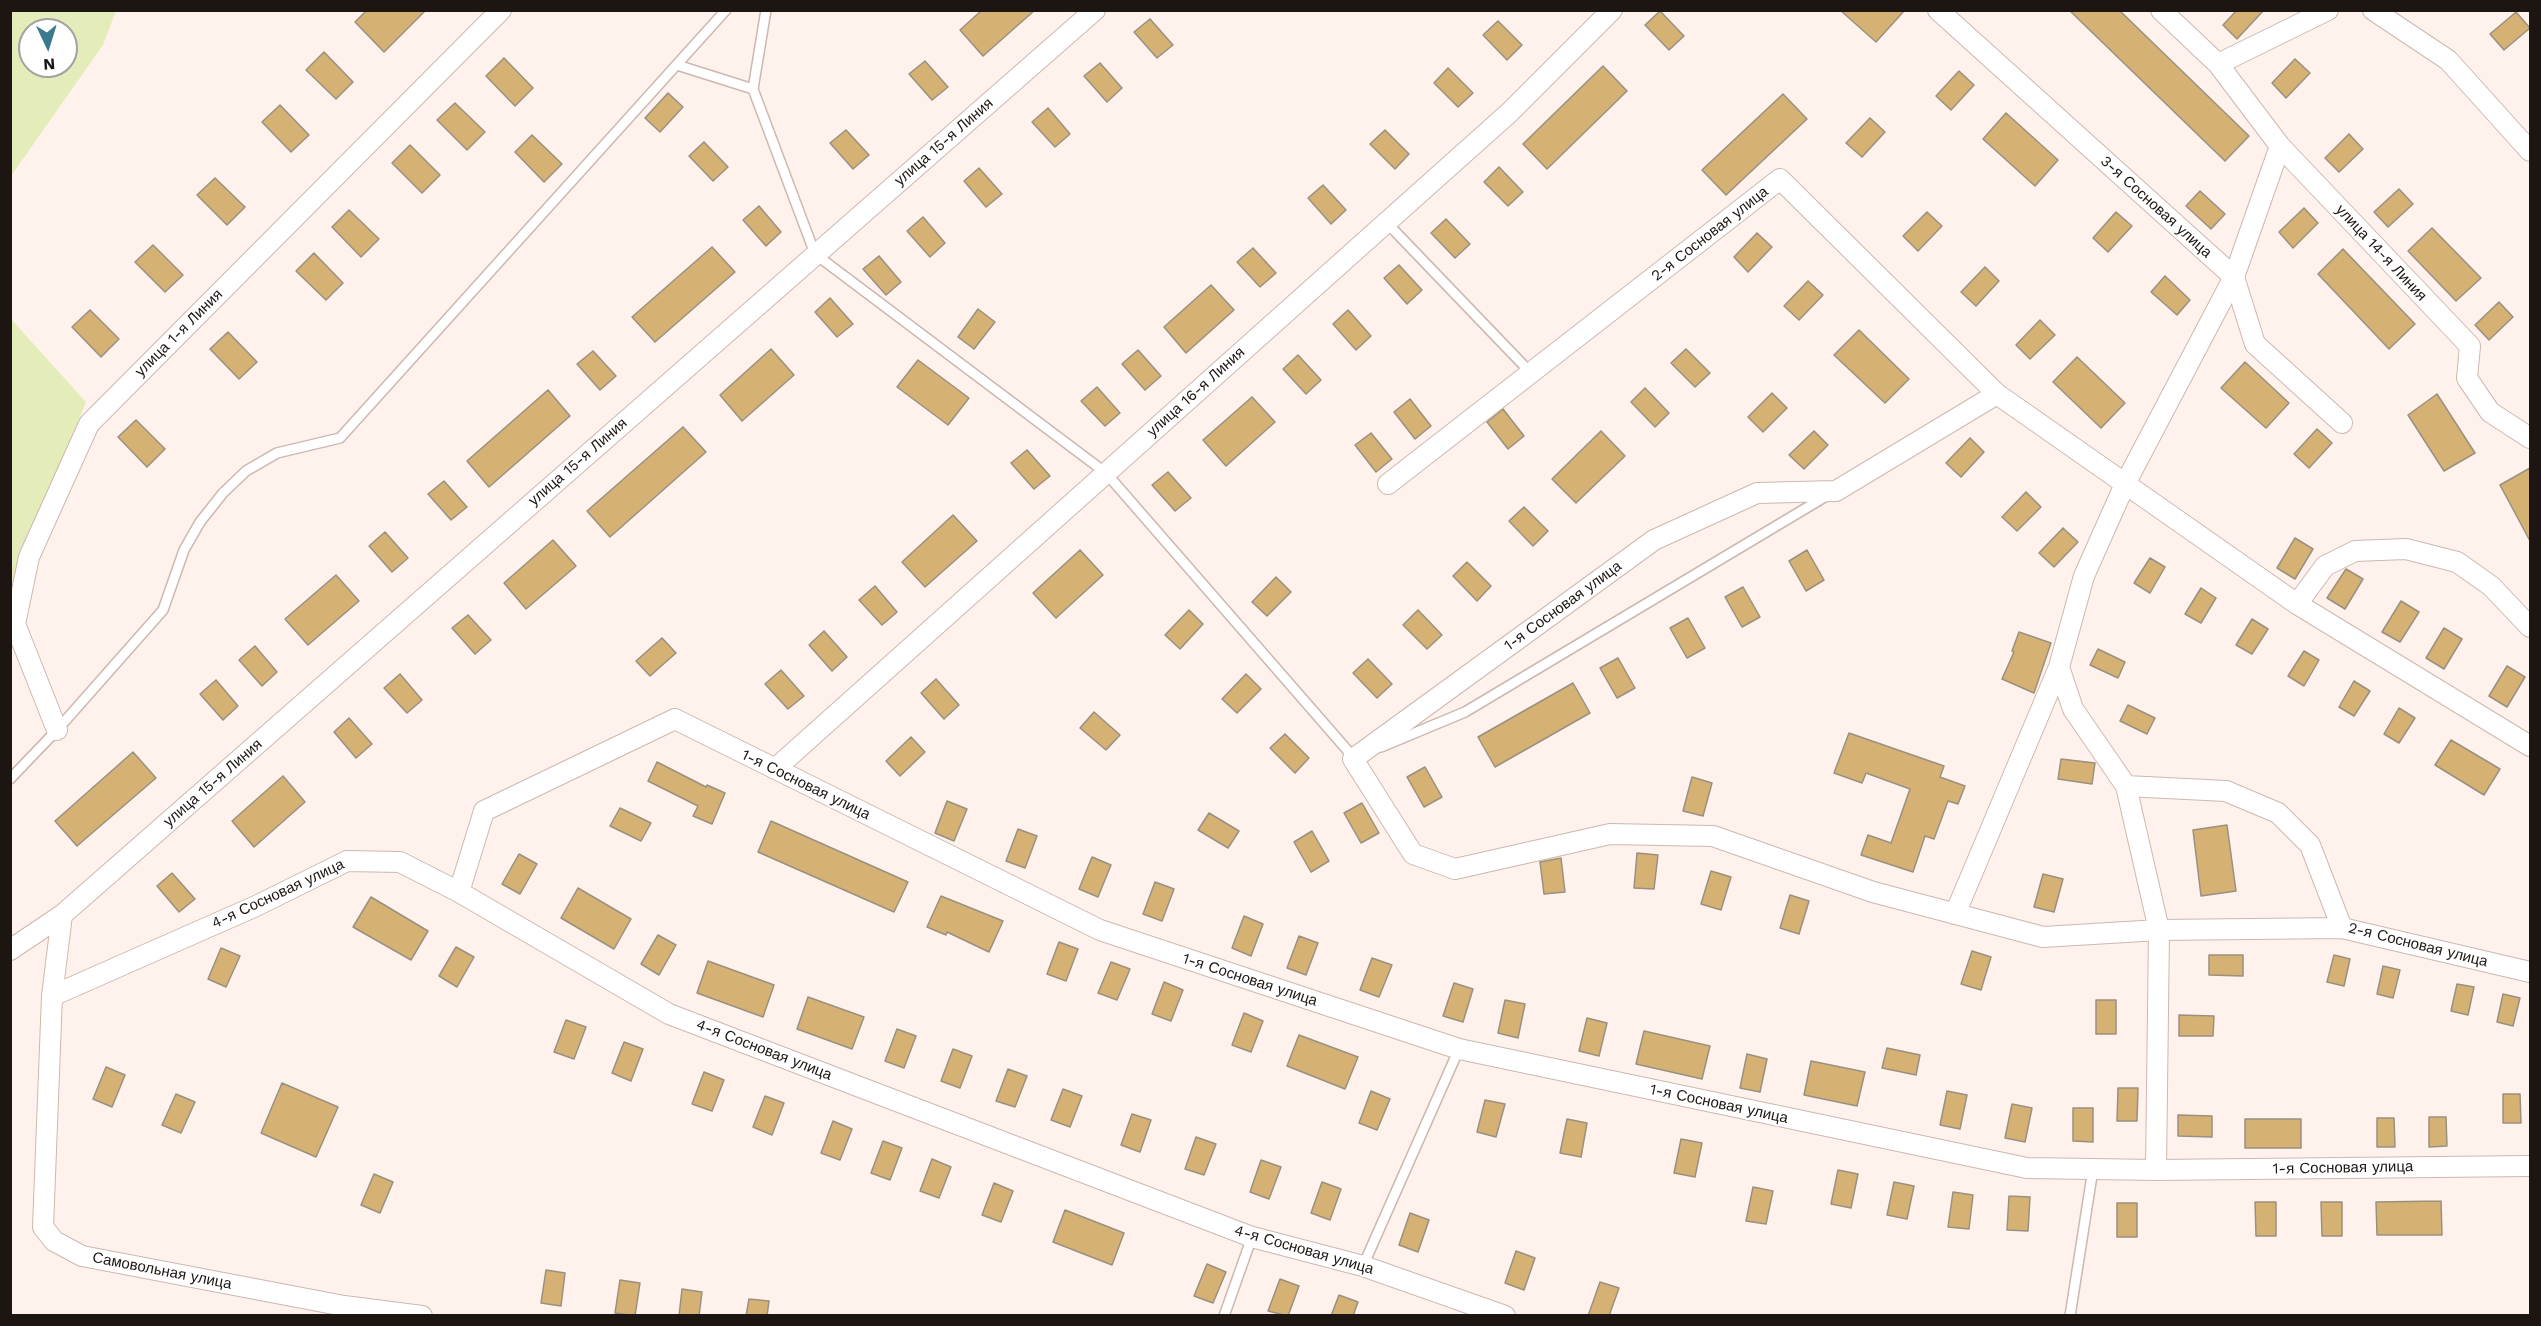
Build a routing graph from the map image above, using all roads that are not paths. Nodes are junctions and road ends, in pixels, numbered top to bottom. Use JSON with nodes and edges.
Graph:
{"nodes":[{"id":1,"x":501,"y":10,"type":"edge"},
{"id":2,"x":726,"y":10,"type":"edge"},
{"id":3,"x":766,"y":10,"type":"edge"},
{"id":4,"x":1095,"y":10,"type":"edge"},
{"id":5,"x":1612,"y":10,"type":"edge"},
{"id":6,"x":1938,"y":10,"type":"edge"},
{"id":7,"x":2161,"y":10,"type":"edge"},
{"id":8,"x":2328,"y":10,"type":"edge"},
{"id":9,"x":2373,"y":10,"type":"edge"},
{"id":10,"x":677,"y":64,"type":"junction"},
{"id":11,"x":2218,"y":64,"type":"junction"},
{"id":12,"x":753,"y":89,"type":"junction"},
{"id":13,"x":2280,"y":146,"type":"junction"},
{"id":14,"x":2530,"y":151,"type":"edge"},
{"id":15,"x":1386,"y":222,"type":"junction"},
{"id":16,"x":815,"y":254,"type":"junction"},
{"id":17,"x":2234,"y":277,"type":"junction"},
{"id":18,"x":1531,"y":373,"type":"junction"},
{"id":19,"x":1997,"y":394,"type":"junction"},
{"id":20,"x":2342,"y":423,"type":"dead end"},
{"id":21,"x":2530,"y":438,"type":"edge"},
{"id":22,"x":1106,"y":473,"type":"junction"},
{"id":23,"x":1388,"y":484,"type":"dead end"},
{"id":24,"x":2125,"y":484,"type":"junction"},
{"id":25,"x":1836,"y":491,"type":"junction"},
{"id":26,"x":2297,"y":604,"type":"junction"},
{"id":27,"x":2530,"y":627,"type":"edge"},
{"id":28,"x":2059,"y":667,"type":"junction"},
{"id":29,"x":57,"y":730,"type":"junction"},
{"id":30,"x":2530,"y":746,"type":"edge"},
{"id":31,"x":1353,"y":759,"type":"junction"},
{"id":32,"x":775,"y":769,"type":"junction"},
{"id":33,"x":10,"y":779,"type":"edge"},
{"id":34,"x":2126,"y":786,"type":"junction"},
{"id":35,"x":459,"y":892,"type":"junction"},
{"id":36,"x":1955,"y":914,"type":"junction"},
{"id":37,"x":62,"y":915,"type":"junction"},
{"id":38,"x":2342,"y":928,"type":"junction"},
{"id":39,"x":2159,"y":930,"type":"junction"},
{"id":40,"x":10,"y":950,"type":"edge"},
{"id":41,"x":2530,"y":972,"type":"edge"},
{"id":42,"x":52,"y":996,"type":"junction"},
{"id":43,"x":1459,"y":1049,"type":"junction"},
{"id":44,"x":2530,"y":1166,"type":"edge"},
{"id":45,"x":2093,"y":1169,"type":"junction"},
{"id":46,"x":2156,"y":1170,"type":"junction"},
{"id":47,"x":1252,"y":1237,"type":"junction"},
{"id":48,"x":1363,"y":1266,"type":"junction"},
{"id":49,"x":422,"y":1316,"type":"edge"},
{"id":50,"x":1224,"y":1316,"type":"edge"},
{"id":51,"x":1505,"y":1316,"type":"edge"},
{"id":52,"x":2070,"y":1316,"type":"edge"}],
"edges":[{"from":1,"to":29,"type":"street","name":"улица 1-я Линия"},
{"from":2,"to":10,"type":"lane"},
{"from":3,"to":12,"type":"lane"},
{"from":4,"to":16,"type":"street","name":"улица 15-я Линия"},
{"from":5,"to":15,"type":"street","name":"улица 16-я Линия"},
{"from":6,"to":17,"type":"street","name":"3-я Сосновая улица"},
{"from":7,"to":11,"type":"street","name":"улица 14-я Линия"},
{"from":8,"to":11,"type":"street"},
{"from":9,"to":14,"type":"street"},
{"from":10,"to":12,"type":"lane"},
{"from":10,"to":29,"type":"lane"},
{"from":11,"to":13,"type":"street","name":"улица 14-я Линия"},
{"from":12,"to":16,"type":"lane"},
{"from":13,"to":17,"type":"street"},
{"from":13,"to":21,"type":"street","name":"улица 14-я Линия"},
{"from":15,"to":18,"type":"lane"},
{"from":15,"to":22,"type":"street","name":"улица 16-я Линия"},
{"from":16,"to":22,"type":"lane"},
{"from":16,"to":37,"type":"street","name":"улица 15-я Линия"},
{"from":17,"to":20,"type":"street"},
{"from":17,"to":24,"type":"street"},
{"from":18,"to":19,"type":"street","name":"2-я Сосновая улица"},
{"from":18,"to":23,"type":"street","name":"2-я Сосновая улица"},
{"from":19,"to":24,"type":"street","name":"2-я Сосновая улица"},
{"from":19,"to":25,"type":"street","name":"1-я Сосновая улица"},
{"from":22,"to":31,"type":"lane"},
{"from":22,"to":32,"type":"street","name":"улица 16-я Линия"},
{"from":24,"to":26,"type":"street","name":"2-я Сосновая улица"},
{"from":24,"to":28,"type":"street"},
{"from":25,"to":31,"type":"lane"},
{"from":25,"to":31,"type":"street","name":"1-я Сосновая улица"},
{"from":26,"to":27,"type":"street"},
{"from":26,"to":30,"type":"street","name":"2-я Сосновая улица"},
{"from":28,"to":34,"type":"street"},
{"from":28,"to":36,"type":"street"},
{"from":29,"to":33,"type":"lane"},
{"from":31,"to":36,"type":"street"},
{"from":32,"to":35,"type":"street","name":"1-я Сосновая улица"},
{"from":32,"to":43,"type":"street","name":"1-я Сосновая улица"},
{"from":34,"to":38,"type":"street","name":"2-я Сосновая улица"},
{"from":34,"to":39,"type":"street"},
{"from":35,"to":42,"type":"street","name":"4-я Сосновая улица"},
{"from":35,"to":47,"type":"street","name":"4-я Сосновая улица"},
{"from":36,"to":39,"type":"street"},
{"from":37,"to":40,"type":"street","name":"улица 15-я Линия"},
{"from":37,"to":42,"type":"street","name":"Самовольная улица"},
{"from":38,"to":39,"type":"street"},
{"from":38,"to":41,"type":"street","name":"2-я Сосновая улица"},
{"from":39,"to":46,"type":"street"},
{"from":42,"to":49,"type":"street","name":"Самовольная улица"},
{"from":43,"to":45,"type":"street","name":"1-я Сосновая улица"},
{"from":43,"to":48,"type":"lane"},
{"from":44,"to":46,"type":"street","name":"1-я Сосновая улица"},
{"from":45,"to":46,"type":"street","name":"1-я Сосновая улица"},
{"from":45,"to":52,"type":"lane"},
{"from":47,"to":48,"type":"street","name":"4-я Сосновая улица"},
{"from":47,"to":50,"type":"lane"},
{"from":48,"to":51,"type":"street","name":"4-я Сосновая улица"}]}
